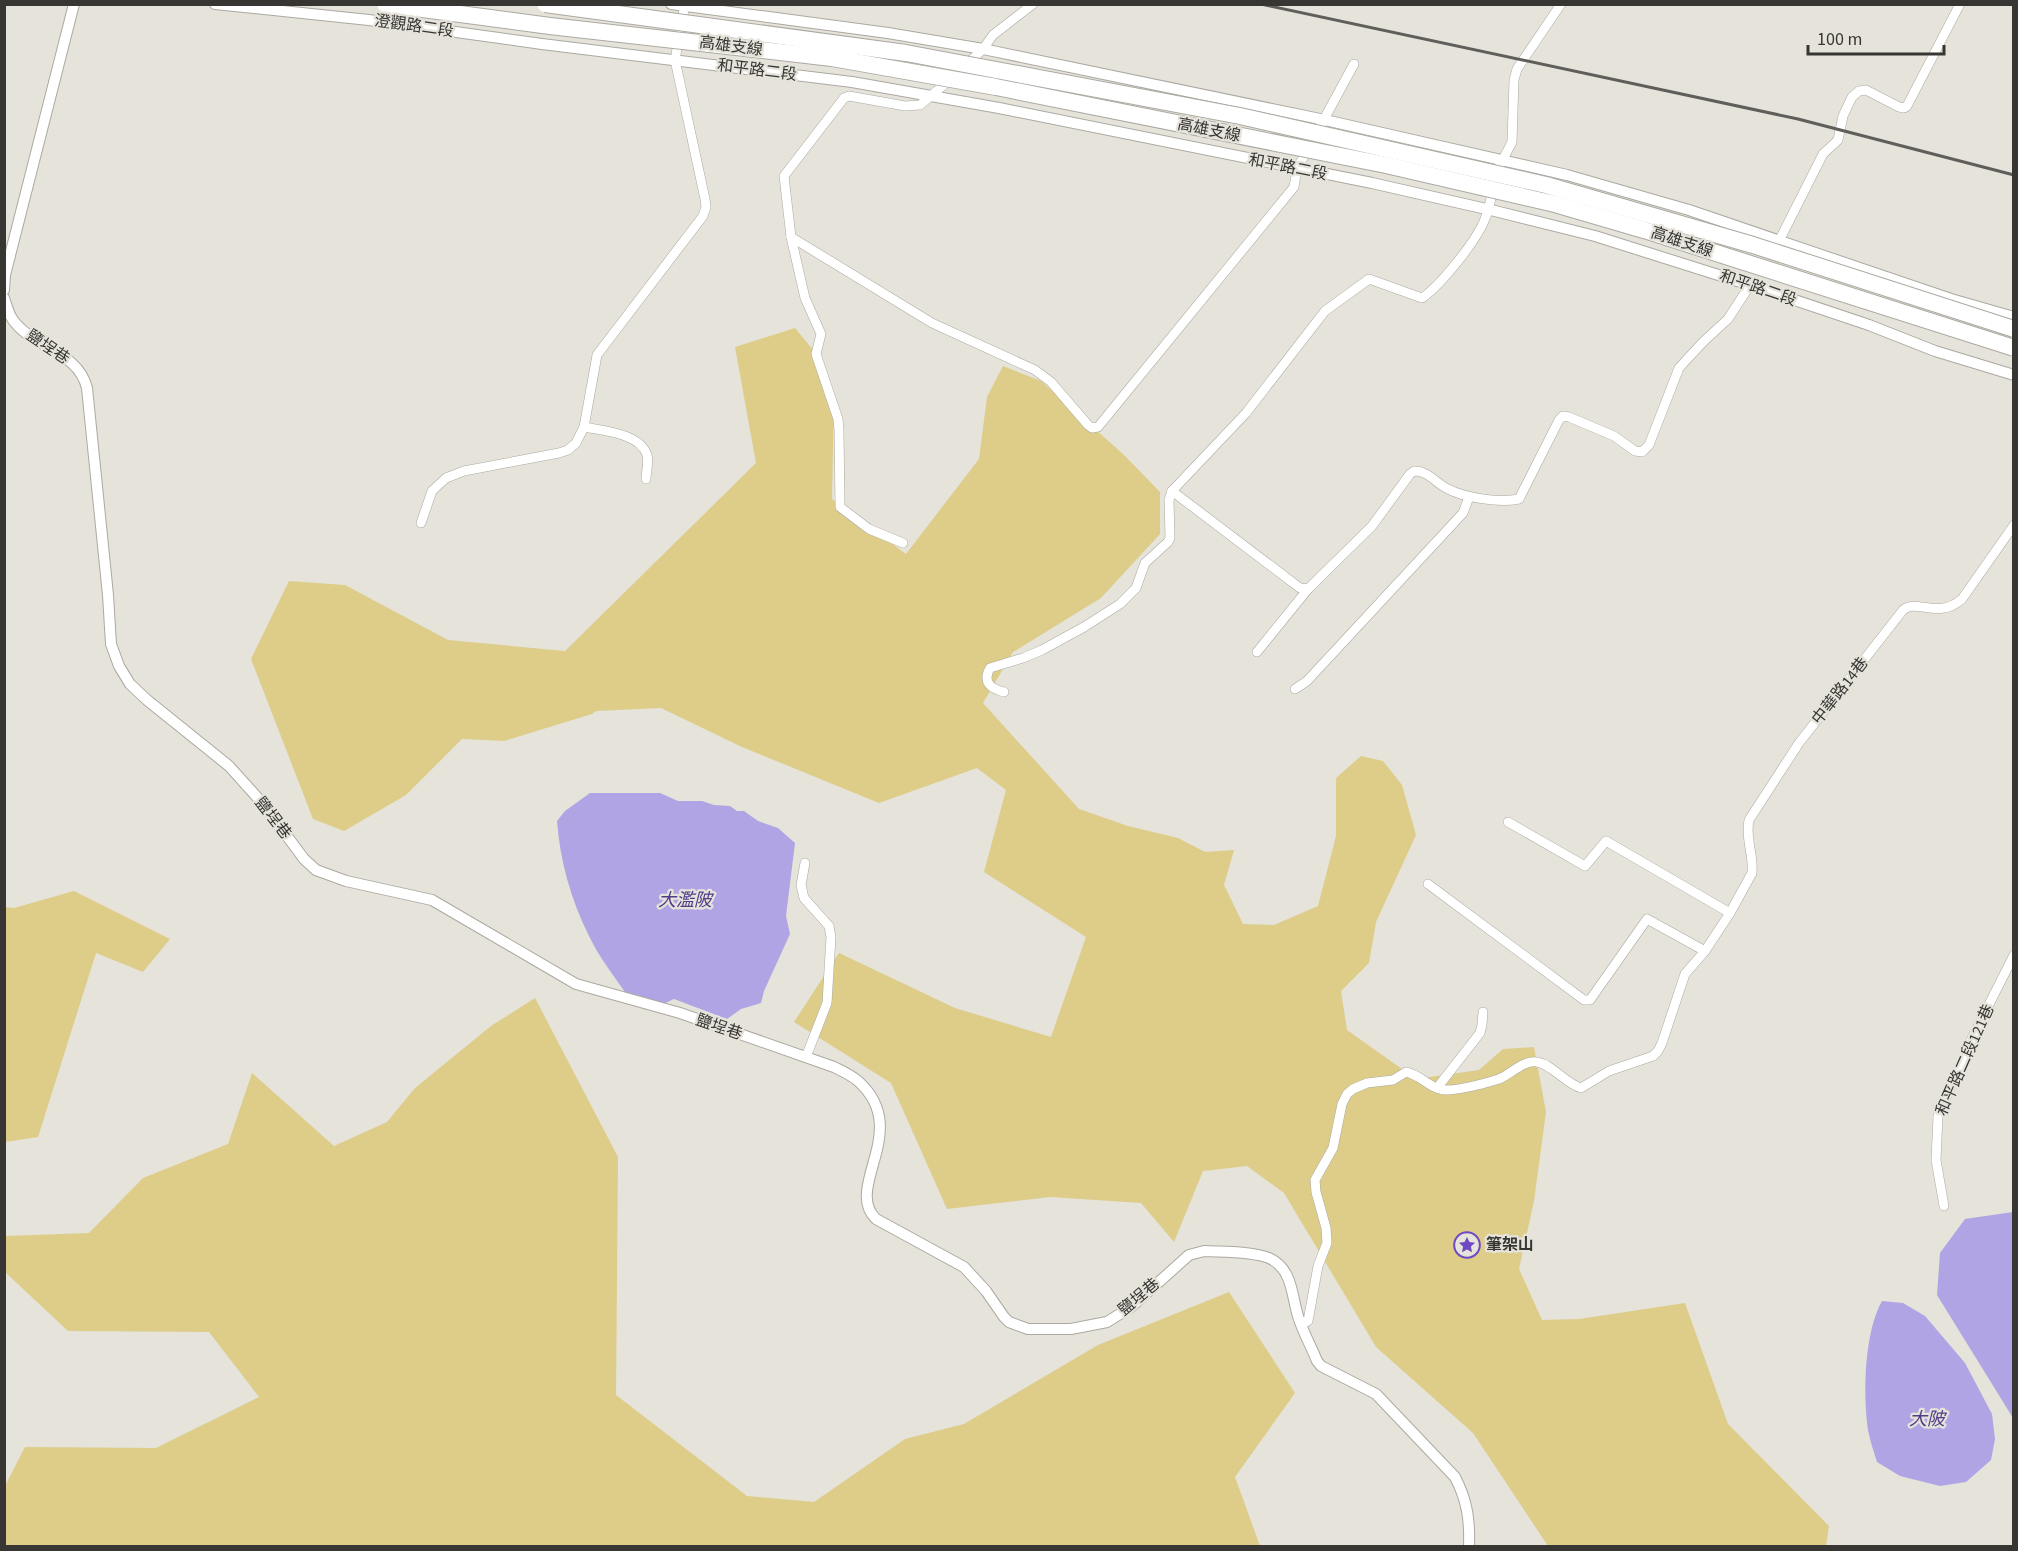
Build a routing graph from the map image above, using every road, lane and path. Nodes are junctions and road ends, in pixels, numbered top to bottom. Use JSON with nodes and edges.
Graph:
{"nodes":[{"id":1,"x":74,"y":4,"type":"edge"},
{"id":2,"x":215,"y":4,"type":"edge"},
{"id":3,"x":385,"y":4,"type":"edge"},
{"id":4,"x":545,"y":4,"type":"edge"},
{"id":5,"x":671,"y":4,"type":"edge"},
{"id":6,"x":1033,"y":4,"type":"edge"},
{"id":7,"x":1561,"y":4,"type":"edge"},
{"id":8,"x":1960,"y":4,"type":"edge"},
{"id":9,"x":685,"y":5,"type":"edge"},
{"id":10,"x":542,"y":44,"type":"joint"},
{"id":11,"x":983,"y":49,"type":"junction"},
{"id":12,"x":675,"y":60,"type":"junction"},
{"id":13,"x":1354,"y":64,"type":"dead end"},
{"id":14,"x":933,"y":96,"type":"junction"},
{"id":15,"x":1325,"y":120,"type":"junction"},
{"id":16,"x":1501,"y":161,"type":"junction"},
{"id":17,"x":1297,"y":169,"type":"junction"},
{"id":18,"x":1488,"y":209,"type":"junction"},
{"id":19,"x":791,"y":237,"type":"junction"},
{"id":20,"x":1780,"y":239,"type":"junction"},
{"id":21,"x":1750,"y":285,"type":"junction"},
{"id":22,"x":4,"y":290,"type":"edge"},
{"id":23,"x":4,"y":298,"type":"edge"},
{"id":24,"x":2013,"y":317,"type":"edge"},
{"id":25,"x":2013,"y":329,"type":"edge"},
{"id":26,"x":2013,"y":348,"type":"edge"},
{"id":27,"x":2013,"y":375,"type":"edge"},
{"id":28,"x":584,"y":427,"type":"junction"},
{"id":29,"x":646,"y":479,"type":"dead end"},
{"id":30,"x":1172,"y":491,"type":"junction"},
{"id":31,"x":1469,"y":497,"type":"junction"},
{"id":32,"x":421,"y":523,"type":"dead end"},
{"id":33,"x":2013,"y":525,"type":"edge"},
{"id":34,"x":903,"y":543,"type":"dead end"},
{"id":35,"x":1308,"y":589,"type":"junction"},
{"id":36,"x":1257,"y":652,"type":"dead end"},
{"id":37,"x":1295,"y":689,"type":"dead end"},
{"id":38,"x":1004,"y":692,"type":"dead end"},
{"id":39,"x":1508,"y":822,"type":"dead end"},
{"id":40,"x":805,"y":863,"type":"dead end"},
{"id":41,"x":1428,"y":884,"type":"dead end"},
{"id":42,"x":1730,"y":913,"type":"junction"},
{"id":43,"x":1705,"y":951,"type":"junction"},
{"id":44,"x":2013,"y":955,"type":"edge"},
{"id":45,"x":1483,"y":1012,"type":"dead end"},
{"id":46,"x":806,"y":1057,"type":"junction"},
{"id":47,"x":1437,"y":1088,"type":"junction"},
{"id":48,"x":1944,"y":1206,"type":"dead end"},
{"id":49,"x":1299,"y":1320,"type":"junction"},
{"id":50,"x":1469,"y":1546,"type":"edge"}],
"edges":[{"from":1,"to":22,"type":"street"},
{"from":2,"to":10,"type":"street","name":"澄觀路二段"},
{"from":3,"to":26,"type":"highway","name":"高雄支線","bridge":true},
{"from":4,"to":25,"type":"highway","name":"高雄支線","bridge":true},
{"from":5,"to":9,"type":"street"},
{"from":6,"to":11,"type":"street"},
{"from":7,"to":16,"type":"street"},
{"from":8,"to":20,"type":"street"},
{"from":9,"to":11,"type":"street"},
{"from":9,"to":12,"type":"street"},
{"from":10,"to":12,"type":"street","name":"和平路二段"},
{"from":11,"to":14,"type":"street"},
{"from":11,"to":15,"type":"street"},
{"from":12,"to":14,"type":"street","name":"和平路二段"},
{"from":12,"to":28,"type":"street"},
{"from":13,"to":15,"type":"street"},
{"from":14,"to":17,"type":"street","name":"和平路二段"},
{"from":14,"to":19,"type":"street"},
{"from":15,"to":16,"type":"street"},
{"from":15,"to":17,"type":"street"},
{"from":16,"to":18,"type":"street"},
{"from":16,"to":20,"type":"street"},
{"from":17,"to":18,"type":"street","name":"和平路二段"},
{"from":17,"to":19,"type":"street"},
{"from":18,"to":21,"type":"street","name":"和平路二段"},
{"from":18,"to":30,"type":"street"},
{"from":19,"to":34,"type":"street"},
{"from":20,"to":24,"type":"street"},
{"from":21,"to":27,"type":"street","name":"和平路二段"},
{"from":21,"to":31,"type":"street"},
{"from":23,"to":46,"type":"street","name":"鹽埕巷"},
{"from":28,"to":29,"type":"street"},
{"from":28,"to":32,"type":"street"},
{"from":30,"to":35,"type":"street"},
{"from":30,"to":38,"type":"street"},
{"from":31,"to":35,"type":"street"},
{"from":31,"to":37,"type":"street"},
{"from":33,"to":42,"type":"street","name":"中華路14巷"},
{"from":35,"to":36,"type":"street"},
{"from":39,"to":42,"type":"street"},
{"from":40,"to":46,"type":"street"},
{"from":41,"to":43,"type":"street"},
{"from":42,"to":43,"type":"street","name":"中華路14巷"},
{"from":43,"to":47,"type":"street","name":"中華路14巷"},
{"from":44,"to":48,"type":"street","name":"和平路二段121巷"},
{"from":45,"to":47,"type":"street"},
{"from":46,"to":49,"type":"street","name":"鹽埕巷"},
{"from":47,"to":49,"type":"street"},
{"from":49,"to":50,"type":"street","name":"鹽埕巷"}]}
